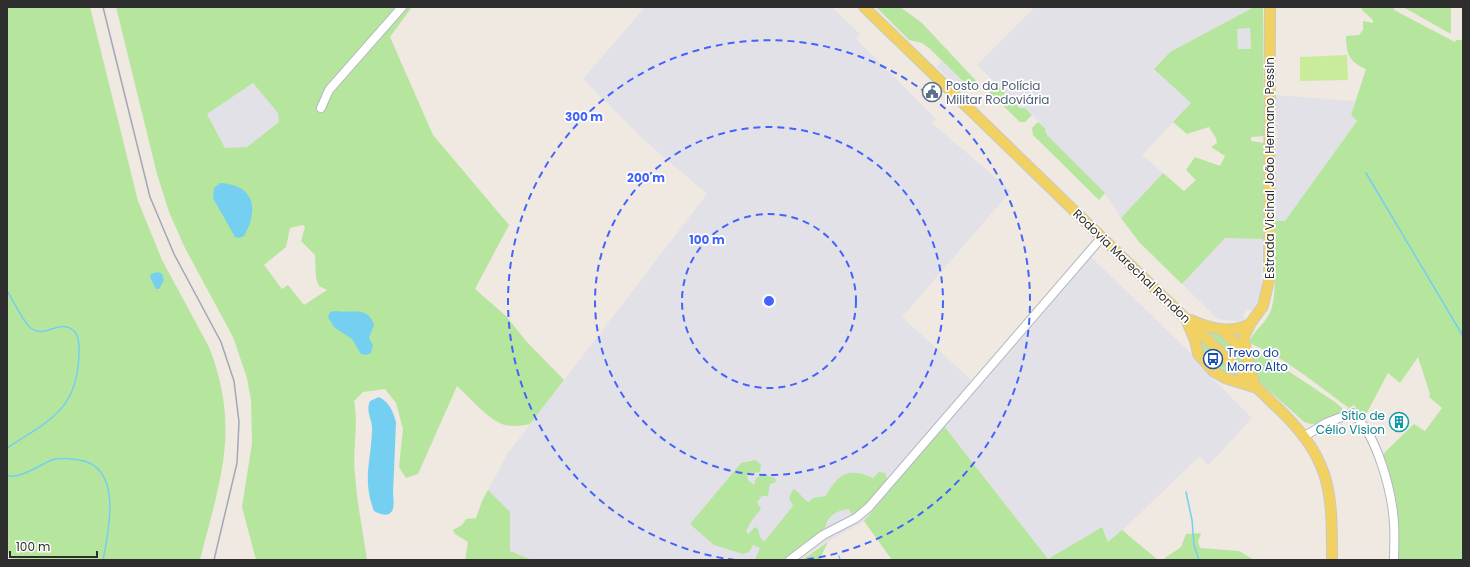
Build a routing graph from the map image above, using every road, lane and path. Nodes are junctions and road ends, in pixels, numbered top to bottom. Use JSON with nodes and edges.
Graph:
{"nodes":[{"id":1,"x":402,"y":7,"type":"edge"},
{"id":2,"x":864,"y":7,"type":"edge"},
{"id":3,"x":1270,"y":7,"type":"edge"},
{"id":4,"x":321,"y":108,"type":"dead end"},
{"id":5,"x":1102,"y":237,"type":"junction"},
{"id":6,"x":1250,"y":324,"type":"junction"},
{"id":7,"x":1221,"y":329,"type":"junction"},
{"id":8,"x":1201,"y":333,"type":"junction"},
{"id":9,"x":1245,"y":352,"type":"junction"},
{"id":10,"x":1246,"y":370,"type":"junction"},
{"id":11,"x":1234,"y":380,"type":"junction"},
{"id":12,"x":1259,"y":390,"type":"junction"},
{"id":13,"x":1305,"y":436,"type":"junction"},
{"id":14,"x":790,"y":560,"type":"edge"},
{"id":15,"x":1332,"y":560,"type":"edge"},
{"id":16,"x":1394,"y":560,"type":"edge"}],
"edges":[{"from":1,"to":4,"type":"street"},
{"from":2,"to":5,"type":"main road","name":"Rodovia Marechal Rondon"},
{"from":3,"to":6,"type":"main road","name":"Estrada Vicinal João Hermano Pessin"},
{"from":5,"to":8,"type":"main road","name":"Rodovia Marechal Rondon"},
{"from":5,"to":14,"type":"street"},
{"from":6,"to":7,"type":"main road"},
{"from":6,"to":9,"type":"main road","name":"Estrada Vicinal João Hermano Pessin"},
{"from":7,"to":8,"type":"main road"},
{"from":7,"to":9,"type":"main road"},
{"from":8,"to":10,"type":"main road","name":"Rodovia Marechal Rondon"},
{"from":8,"to":11,"type":"main road"},
{"from":9,"to":10,"type":"main road","name":"Estrada Vicinal João Hermano Pessin"},
{"from":10,"to":11,"type":"main road"},
{"from":10,"to":12,"type":"main road","name":"Rodovia Marechal Rondon"},
{"from":11,"to":12,"type":"main road"},
{"from":12,"to":13,"type":"main road","name":"Rodovia Marechal Rondon"},
{"from":13,"to":15,"type":"main road","name":"Rodovia Marechal Rondon"},
{"from":13,"to":16,"type":"street"}]}
